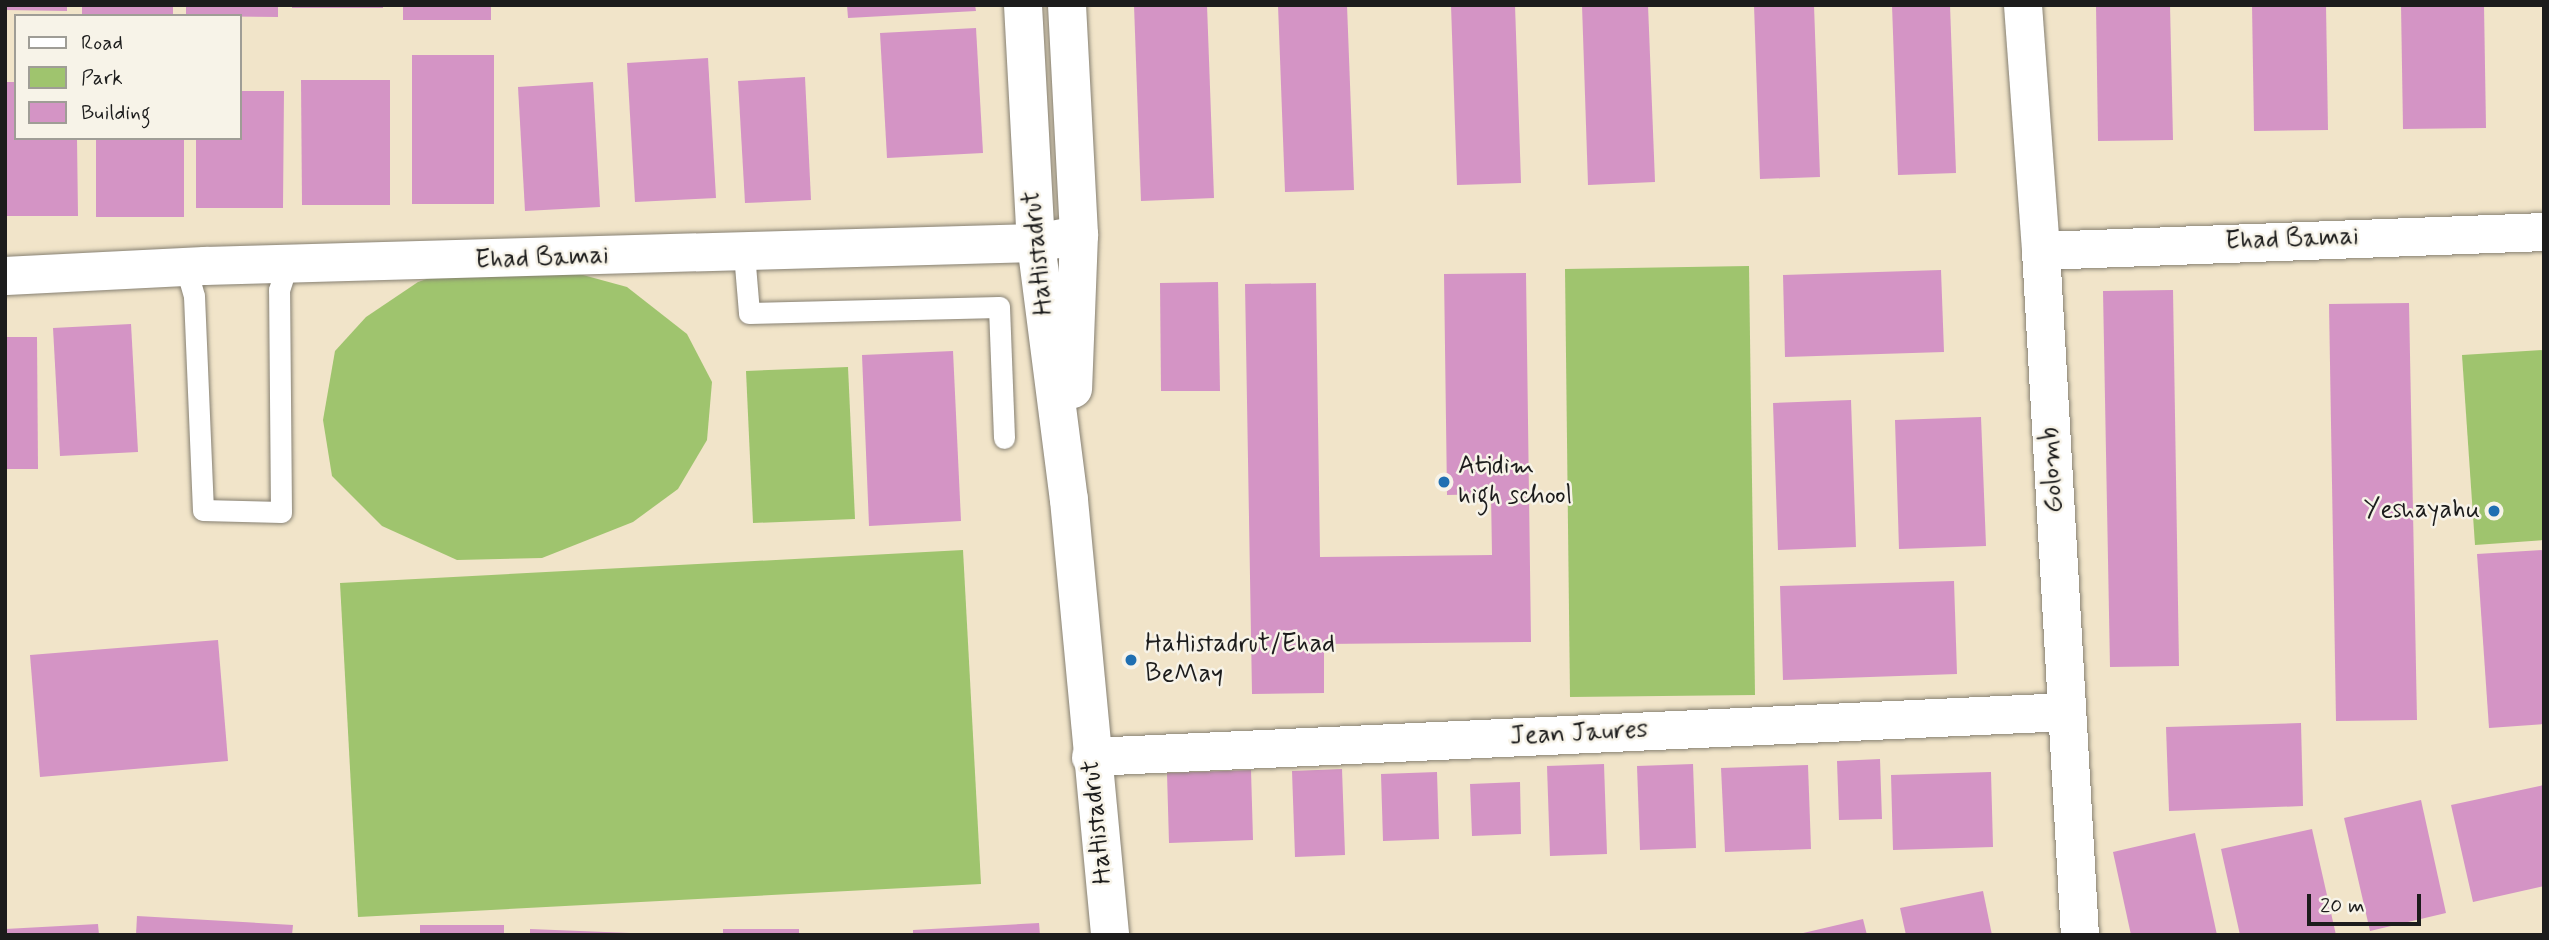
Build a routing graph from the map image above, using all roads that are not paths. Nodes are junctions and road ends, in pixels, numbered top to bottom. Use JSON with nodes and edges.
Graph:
{"nodes":[{"id":1,"x":1023,"y":5,"type":"edge"},
{"id":2,"x":1067,"y":5,"type":"edge"},
{"id":3,"x":2023,"y":5,"type":"edge"},
{"id":4,"x":2544,"y":232,"type":"edge"},
{"id":5,"x":1079,"y":235,"type":"junction"},
{"id":6,"x":1036,"y":243,"type":"junction"},
{"id":7,"x":2041,"y":251,"type":"junction"},
{"id":8,"x":744,"y":253,"type":"junction"},
{"id":9,"x":287,"y":266,"type":"junction"},
{"id":10,"x":186,"y":268,"type":"junction"},
{"id":11,"x":5,"y":276,"type":"edge"},
{"id":12,"x":1004,"y":438,"type":"dead end"},
{"id":13,"x":1069,"y":500,"type":"junction"},
{"id":14,"x":2067,"y":712,"type":"junction"},
{"id":15,"x":1091,"y":757,"type":"junction"},
{"id":16,"x":1110,"y":935,"type":"edge"},
{"id":17,"x":2080,"y":935,"type":"edge"}],
"edges":[{"from":1,"to":6,"type":"street","name":"HaHistadrut"},
{"from":2,"to":5,"type":"street","name":"HaHistadrut"},
{"from":3,"to":7,"type":"street","name":"Golomb"},
{"from":4,"to":7,"type":"street","name":"Ehad Bamai"},
{"from":5,"to":6,"type":"street","name":"Ehad Bamai"},
{"from":5,"to":13,"type":"street","name":"HaHistadrut"},
{"from":6,"to":8,"type":"street","name":"Ehad Bamai"},
{"from":6,"to":13,"type":"street","name":"HaHistadrut"},
{"from":7,"to":14,"type":"street","name":"Golomb"},
{"from":8,"to":9,"type":"street","name":"Ehad Bamai"},
{"from":8,"to":12,"type":"lane"},
{"from":9,"to":10,"type":"street","name":"Ehad Bamai"},
{"from":9,"to":10,"type":"lane"},
{"from":10,"to":11,"type":"street","name":"Ehad Bamai"},
{"from":13,"to":15,"type":"street","name":"HaHistadrut"},
{"from":14,"to":15,"type":"street","name":"Jean Jaures"},
{"from":14,"to":17,"type":"street","name":"Golomb"},
{"from":15,"to":16,"type":"street","name":"HaHistadrut"}]}
